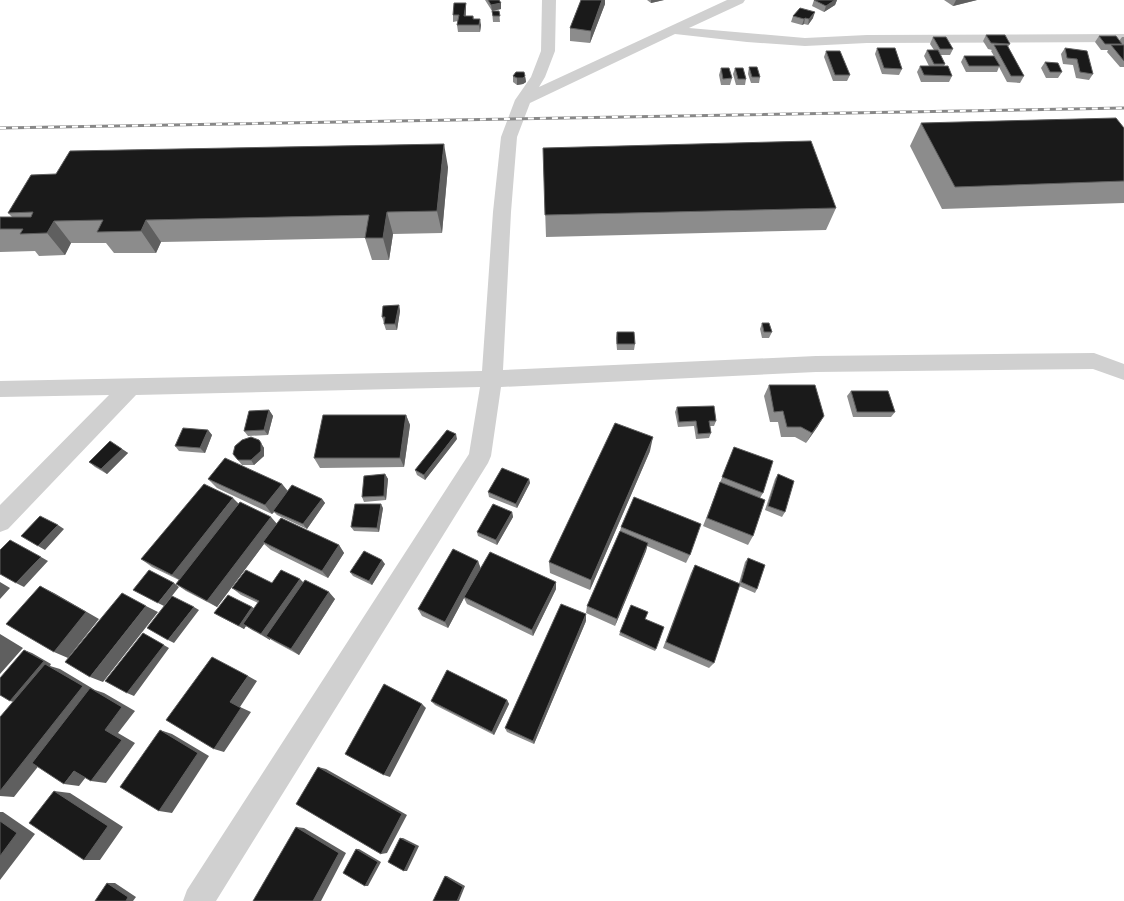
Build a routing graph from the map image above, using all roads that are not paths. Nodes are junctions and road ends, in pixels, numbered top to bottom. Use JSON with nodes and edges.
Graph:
{"nodes":[{"id":1,"x":549,"y":0,"type":"edge"},
{"id":2,"x":738,"y":0,"type":"edge"},
{"id":3,"x":672,"y":30,"type":"junction"},
{"id":4,"x":1124,"y":38,"type":"edge"},
{"id":5,"x":523,"y":100,"type":"junction"},
{"id":6,"x":1124,"y":372,"type":"edge"},
{"id":7,"x":492,"y":378,"type":"junction"},
{"id":8,"x":130,"y":387,"type":"junction"},
{"id":9,"x":0,"y":389,"type":"edge"},
{"id":10,"x":0,"y":521,"type":"edge"},
{"id":11,"x":198,"y":901,"type":"edge"}],
"edges":[{"from":1,"to":5,"type":"street"},
{"from":2,"to":3,"type":"street"},
{"from":3,"to":4,"type":"street"},
{"from":3,"to":5,"type":"street"},
{"from":5,"to":7,"type":"street"},
{"from":6,"to":7,"type":"street"},
{"from":7,"to":8,"type":"street"},
{"from":7,"to":11,"type":"street"},
{"from":8,"to":9,"type":"street"},
{"from":8,"to":10,"type":"street"}]}
